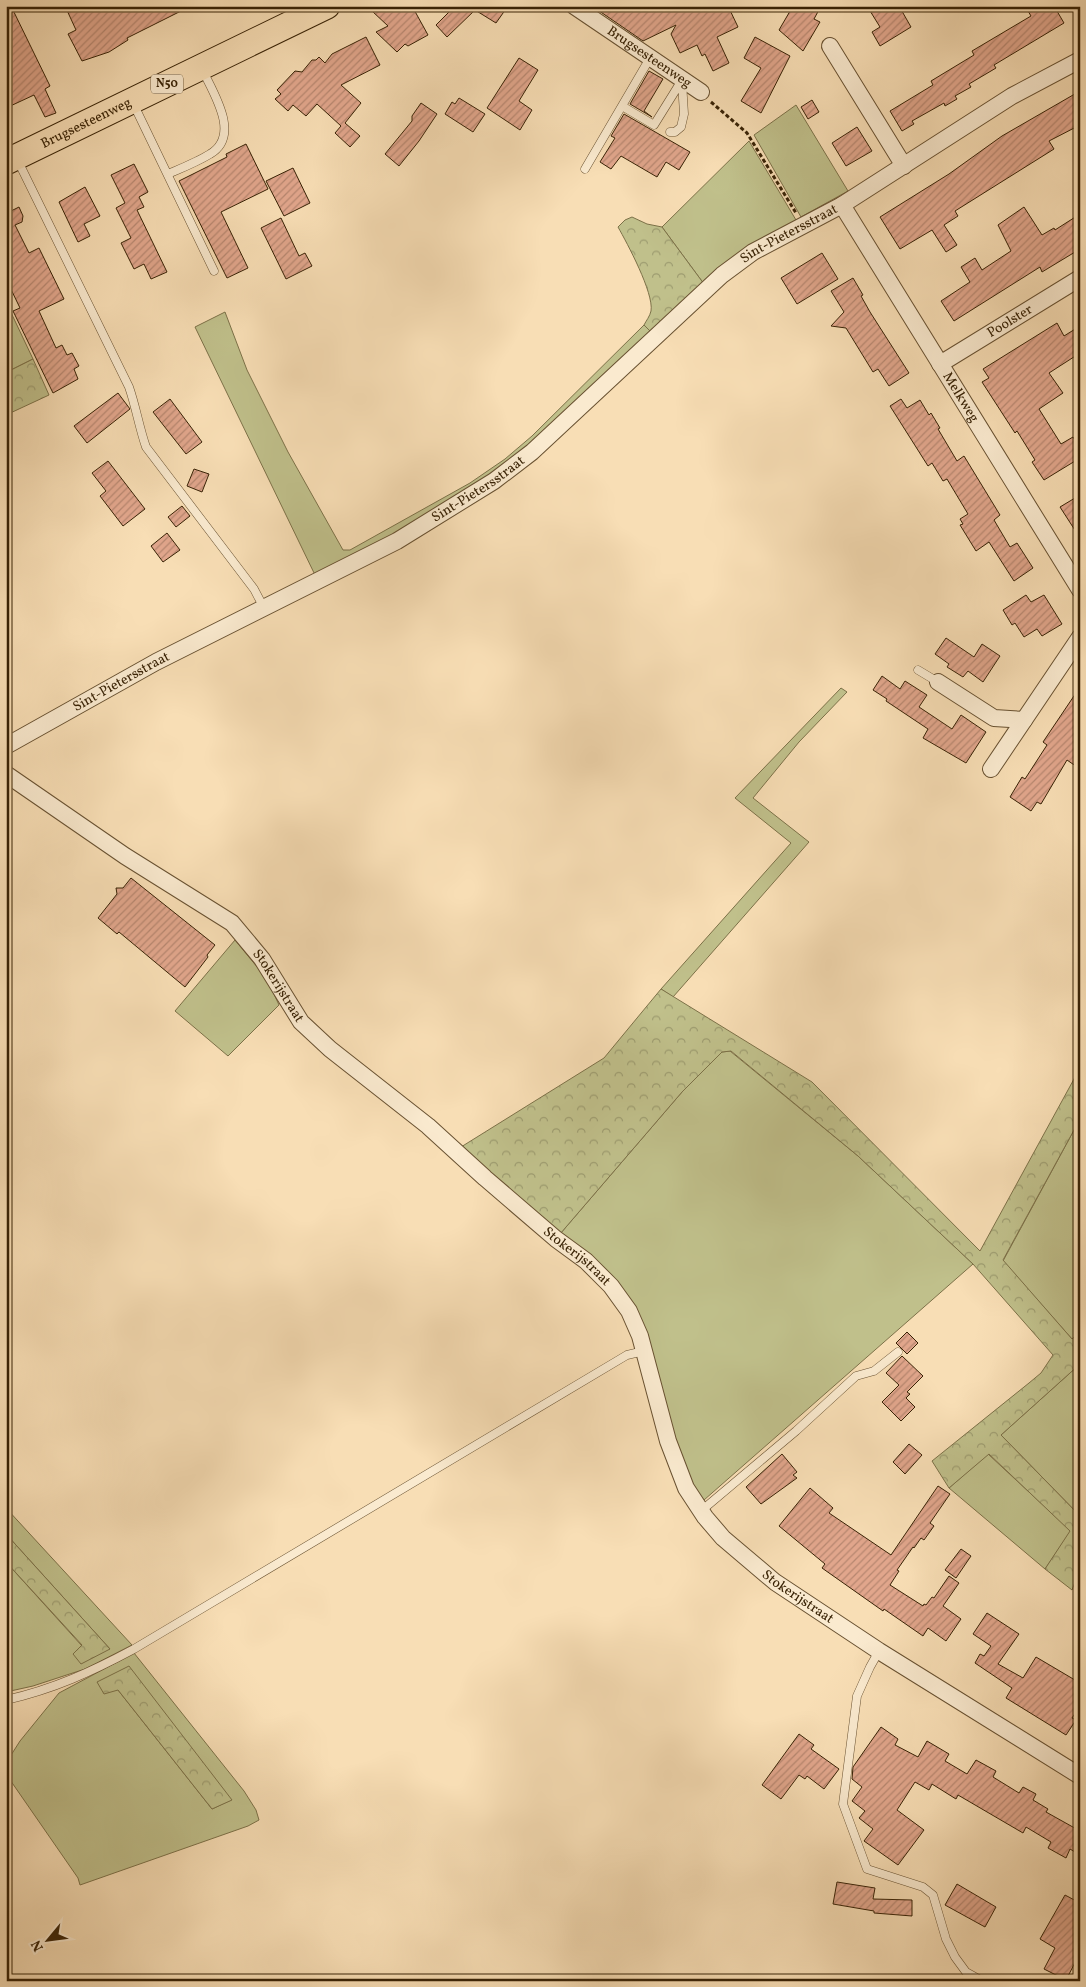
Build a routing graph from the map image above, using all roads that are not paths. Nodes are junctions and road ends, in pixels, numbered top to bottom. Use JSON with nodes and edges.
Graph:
{"nodes":[{"id":1,"x":327,"y":6,"type":"edge"},
{"id":2,"x":574,"y":6,"type":"edge"},
{"id":3,"x":830,"y":46,"type":"dead end"},
{"id":4,"x":650,"y":58,"type":"junction"},
{"id":5,"x":1080,"y":60,"type":"edge"},
{"id":6,"x":201,"y":68,"type":"junction"},
{"id":7,"x":682,"y":80,"type":"junction"},
{"id":8,"x":700,"y":92,"type":"road end"},
{"id":9,"x":132,"y":101,"type":"junction"},
{"id":10,"x":622,"y":106,"type":"junction"},
{"id":11,"x":670,"y":132,"type":"dead end"},
{"id":12,"x":11,"y":160,"type":"edge"},
{"id":13,"x":904,"y":166,"type":"junction"},
{"id":14,"x":585,"y":169,"type":"dead end"},
{"id":15,"x":168,"y":174,"type":"junction"},
{"id":16,"x":842,"y":205,"type":"junction"},
{"id":17,"x":214,"y":271,"type":"dead end"},
{"id":18,"x":1080,"y":278,"type":"edge"},
{"id":19,"x":940,"y":364,"type":"junction"},
{"id":20,"x":1080,"y":590,"type":"edge"},
{"id":21,"x":264,"y":608,"type":"junction"},
{"id":22,"x":1080,"y":637,"type":"edge"},
{"id":23,"x":918,"y":670,"type":"dead end"},
{"id":24,"x":938,"y":682,"type":"joint"},
{"id":25,"x":1024,"y":720,"type":"junction"},
{"id":26,"x":6,"y":746,"type":"edge"},
{"id":27,"x":990,"y":769,"type":"dead end"},
{"id":28,"x":6,"y":774,"type":"edge"},
{"id":29,"x":644,"y":1351,"type":"junction"},
{"id":30,"x":898,"y":1352,"type":"dead end"},
{"id":31,"x":701,"y":1511,"type":"junction"},
{"id":32,"x":879,"y":1651,"type":"junction"},
{"id":33,"x":6,"y":1700,"type":"edge"},
{"id":34,"x":1080,"y":1776,"type":"edge"},
{"id":35,"x":982,"y":1981,"type":"edge"}],
"edges":[{"from":1,"to":6,"type":"main road","name":"Brugsesteenweg","number":"N50"},
{"from":2,"to":4,"type":"street","name":"Brugsesteenweg"},
{"from":3,"to":13,"type":"street"},
{"from":4,"to":7,"type":"street","name":"Brugsesteenweg"},
{"from":4,"to":10,"type":"lane"},
{"from":5,"to":13,"type":"street","name":"Sint-Pietersstraat"},
{"from":6,"to":9,"type":"main road","name":"Brugsesteenweg","number":"N50"},
{"from":6,"to":15,"type":"lane"},
{"from":7,"to":8,"type":"street","name":"Brugsesteenweg"},
{"from":7,"to":10,"type":"lane"},
{"from":7,"to":11,"type":"lane"},
{"from":9,"to":12,"type":"main road","name":"Brugsesteenweg","number":"N50"},
{"from":9,"to":15,"type":"lane"},
{"from":10,"to":14,"type":"lane"},
{"from":12,"to":21,"type":"lane"},
{"from":13,"to":16,"type":"street","name":"Sint-Pietersstraat"},
{"from":15,"to":17,"type":"lane"},
{"from":16,"to":19,"type":"street","name":"Melkweg"},
{"from":16,"to":21,"type":"street","name":"Sint-Pietersstraat"},
{"from":18,"to":19,"type":"street","name":"Poolster"},
{"from":19,"to":20,"type":"street","name":"Melkweg"},
{"from":21,"to":26,"type":"street","name":"Sint-Pietersstraat"},
{"from":22,"to":25,"type":"street"},
{"from":23,"to":24,"type":"lane"},
{"from":24,"to":25,"type":"street"},
{"from":25,"to":27,"type":"street"},
{"from":28,"to":29,"type":"street","name":"Stokerijstraat"},
{"from":29,"to":31,"type":"street","name":"Stokerijstraat"},
{"from":29,"to":33,"type":"lane"},
{"from":30,"to":31,"type":"lane"},
{"from":31,"to":32,"type":"street","name":"Stokerijstraat"},
{"from":32,"to":34,"type":"street","name":"Stokerijstraat"},
{"from":32,"to":35,"type":"lane"}]}
